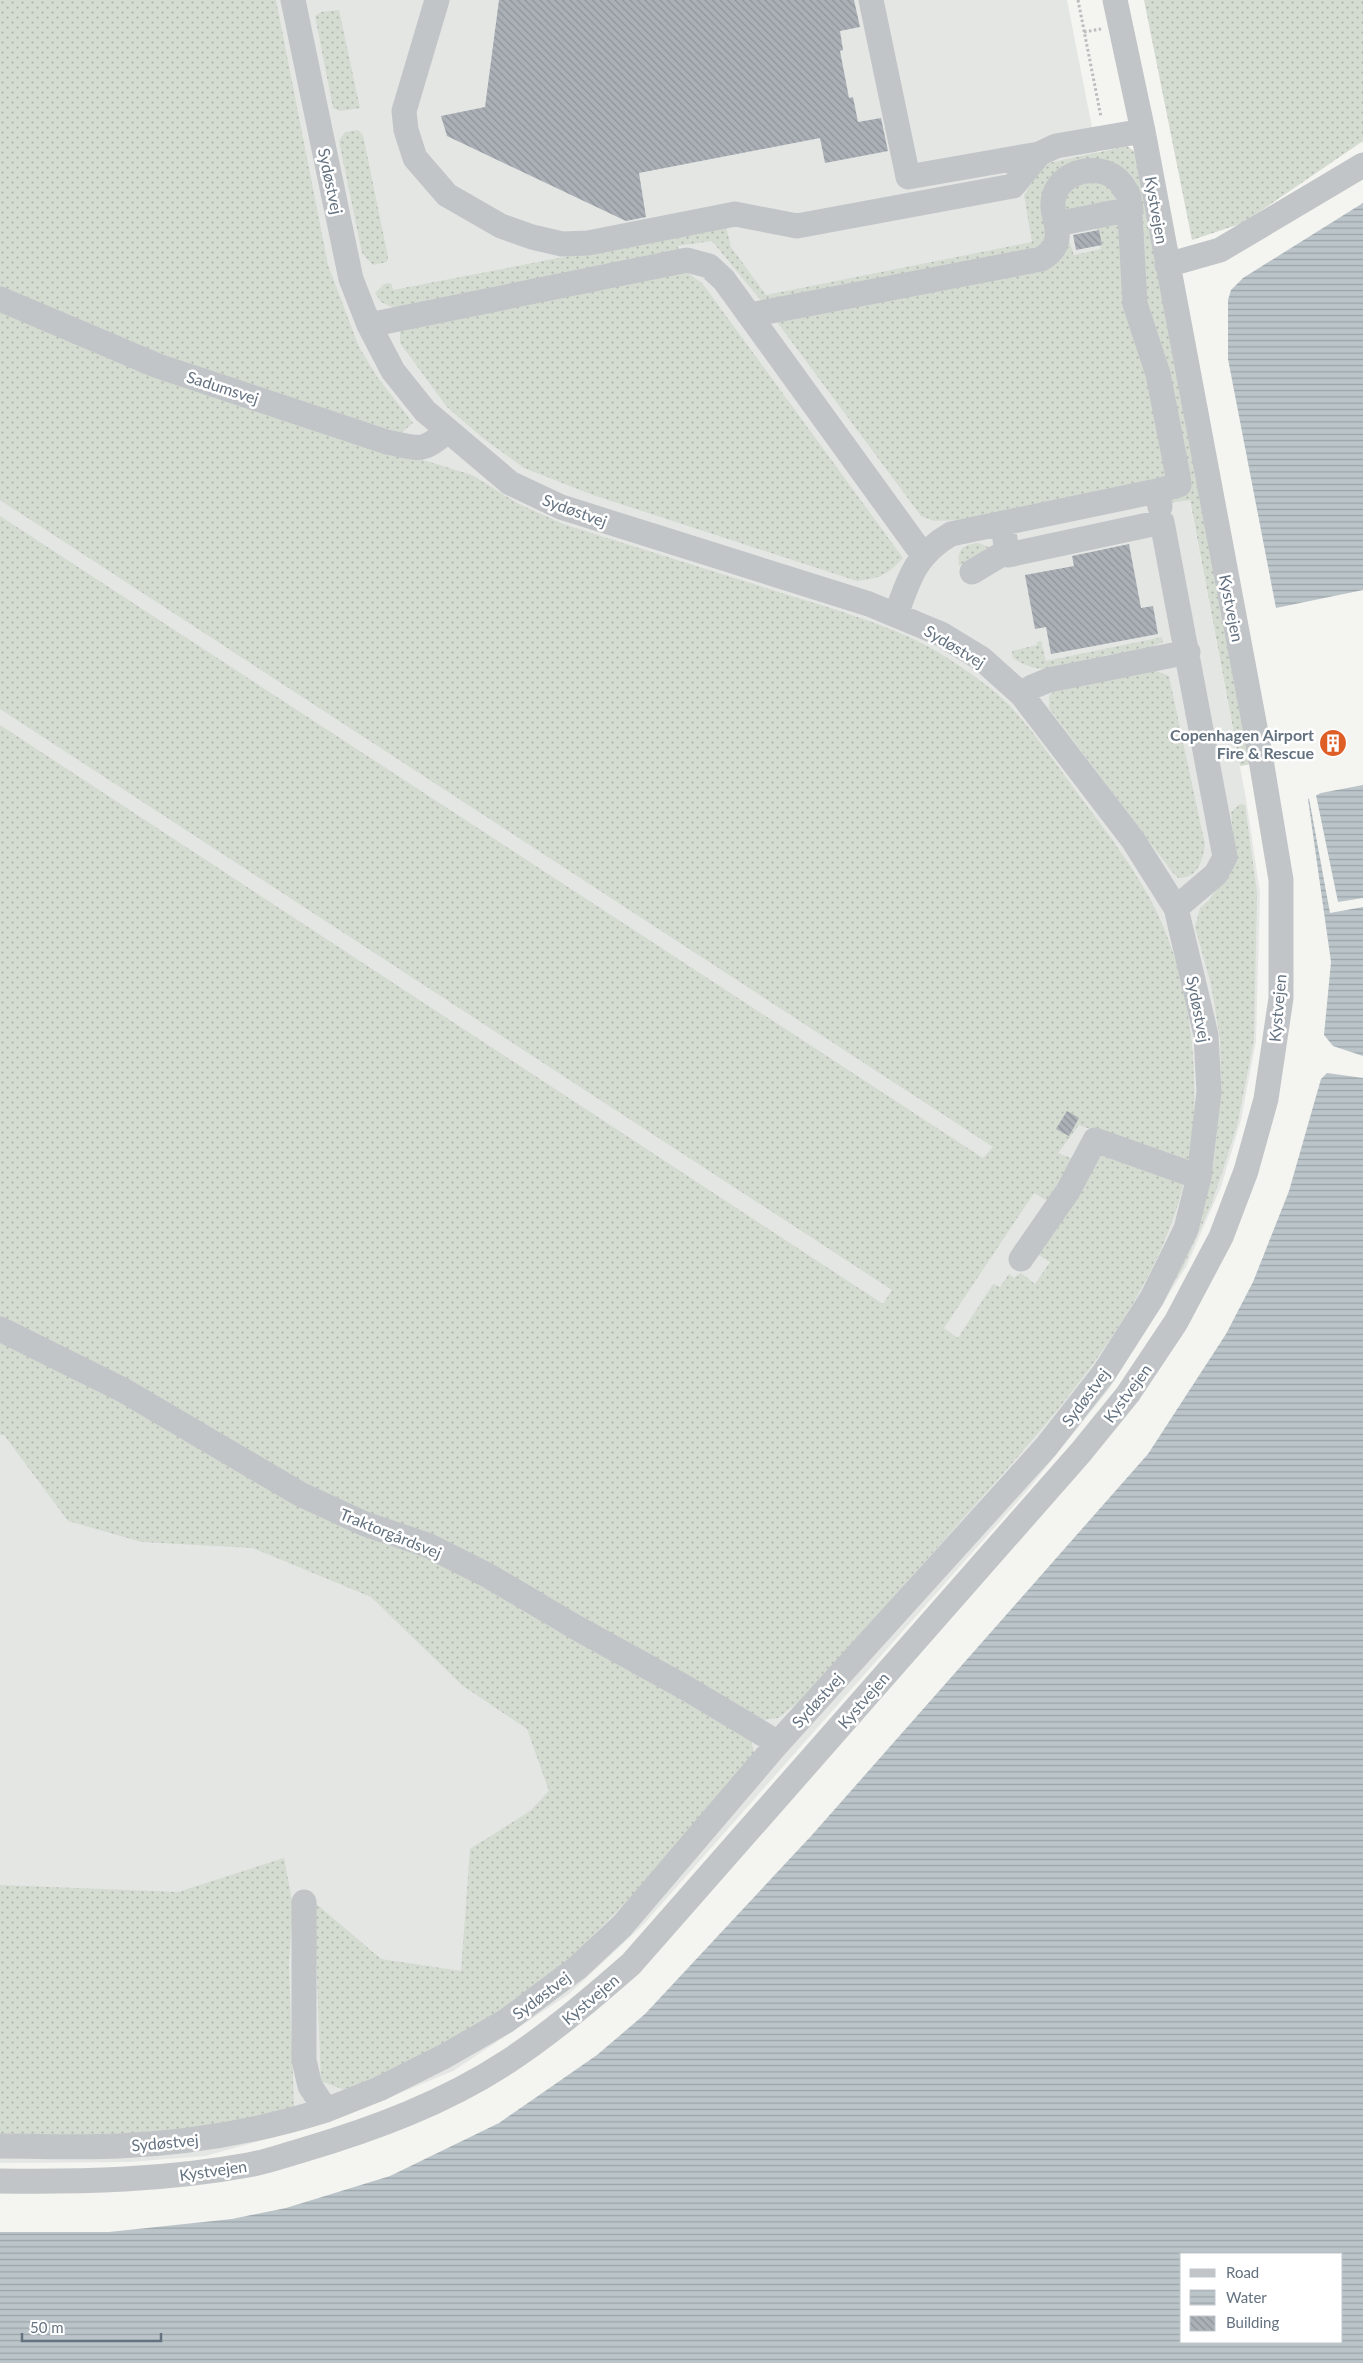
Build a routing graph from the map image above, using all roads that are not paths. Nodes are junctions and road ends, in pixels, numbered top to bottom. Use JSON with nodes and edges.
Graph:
{"nodes":[{"id":1,"x":293,"y":0,"type":"edge"},
{"id":2,"x":437,"y":0,"type":"edge"},
{"id":3,"x":871,"y":0,"type":"edge"},
{"id":4,"x":1115,"y":0,"type":"edge"},
{"id":5,"x":1143,"y":131,"type":"junction"},
{"id":6,"x":1039,"y":154,"type":"junction"},
{"id":7,"x":1363,"y":165,"type":"edge"},
{"id":8,"x":1131,"y":209,"type":"junction"},
{"id":9,"x":1057,"y":224,"type":"junction"},
{"id":10,"x":1167,"y":265,"type":"junction"},
{"id":11,"x":0,"y":299,"type":"edge"},
{"id":12,"x":750,"y":315,"type":"junction"},
{"id":13,"x":369,"y":325,"type":"junction"},
{"id":14,"x":447,"y":431,"type":"junction"},
{"id":15,"x":1157,"y":491,"type":"junction"},
{"id":16,"x":1162,"y":522,"type":"junction"},
{"id":17,"x":1002,"y":523,"type":"junction"},
{"id":18,"x":923,"y":555,"type":"junction"},
{"id":19,"x":1008,"y":555,"type":"junction"},
{"id":20,"x":972,"y":572,"type":"dead end"},
{"id":21,"x":896,"y":615,"type":"junction"},
{"id":22,"x":1188,"y":652,"type":"junction"},
{"id":23,"x":1022,"y":695,"type":"junction"},
{"id":24,"x":1176,"y":908,"type":"junction"},
{"id":25,"x":1199,"y":1177,"type":"junction"},
{"id":26,"x":1021,"y":1259,"type":"dead end"},
{"id":27,"x":0,"y":1329,"type":"edge"},
{"id":28,"x":778,"y":1743,"type":"junction"},
{"id":29,"x":304,"y":1902,"type":"dead end"},
{"id":30,"x":326,"y":2110,"type":"junction"},
{"id":31,"x":0,"y":2146,"type":"edge"},
{"id":32,"x":0,"y":2181,"type":"edge"}],
"edges":[{"from":1,"to":13,"type":"street","name":"Sydøstvej"},
{"from":2,"to":6,"type":"street"},
{"from":3,"to":6,"type":"street"},
{"from":4,"to":5,"type":"street","name":"Kystvejen"},
{"from":5,"to":6,"type":"street"},
{"from":5,"to":10,"type":"street","name":"Kystvejen"},
{"from":7,"to":10,"type":"street"},
{"from":8,"to":9,"type":"street"},
{"from":8,"to":9,"type":"street"},
{"from":8,"to":15,"type":"street"},
{"from":9,"to":12,"type":"street"},
{"from":10,"to":32,"type":"street","name":"Kystvejen"},
{"from":11,"to":14,"type":"street","name":"Sadumsvej"},
{"from":12,"to":13,"type":"street"},
{"from":12,"to":18,"type":"street"},
{"from":13,"to":14,"type":"street","name":"Sydøstvej"},
{"from":14,"to":21,"type":"street","name":"Sydøstvej"},
{"from":15,"to":16,"type":"street"},
{"from":15,"to":17,"type":"street"},
{"from":16,"to":19,"type":"street"},
{"from":16,"to":22,"type":"street"},
{"from":17,"to":18,"type":"street"},
{"from":17,"to":19,"type":"street"},
{"from":18,"to":21,"type":"street"},
{"from":19,"to":20,"type":"street"},
{"from":21,"to":23,"type":"street","name":"Sydøstvej"},
{"from":22,"to":23,"type":"street"},
{"from":22,"to":24,"type":"street"},
{"from":23,"to":24,"type":"street","name":"Sydøstvej"},
{"from":24,"to":25,"type":"street","name":"Sydøstvej"},
{"from":25,"to":26,"type":"street"},
{"from":25,"to":28,"type":"street","name":"Sydøstvej"},
{"from":27,"to":28,"type":"street","name":"Traktorgårdsvej"},
{"from":28,"to":30,"type":"street","name":"Sydøstvej"},
{"from":29,"to":30,"type":"street"},
{"from":30,"to":31,"type":"street","name":"Sydøstvej"}]}
